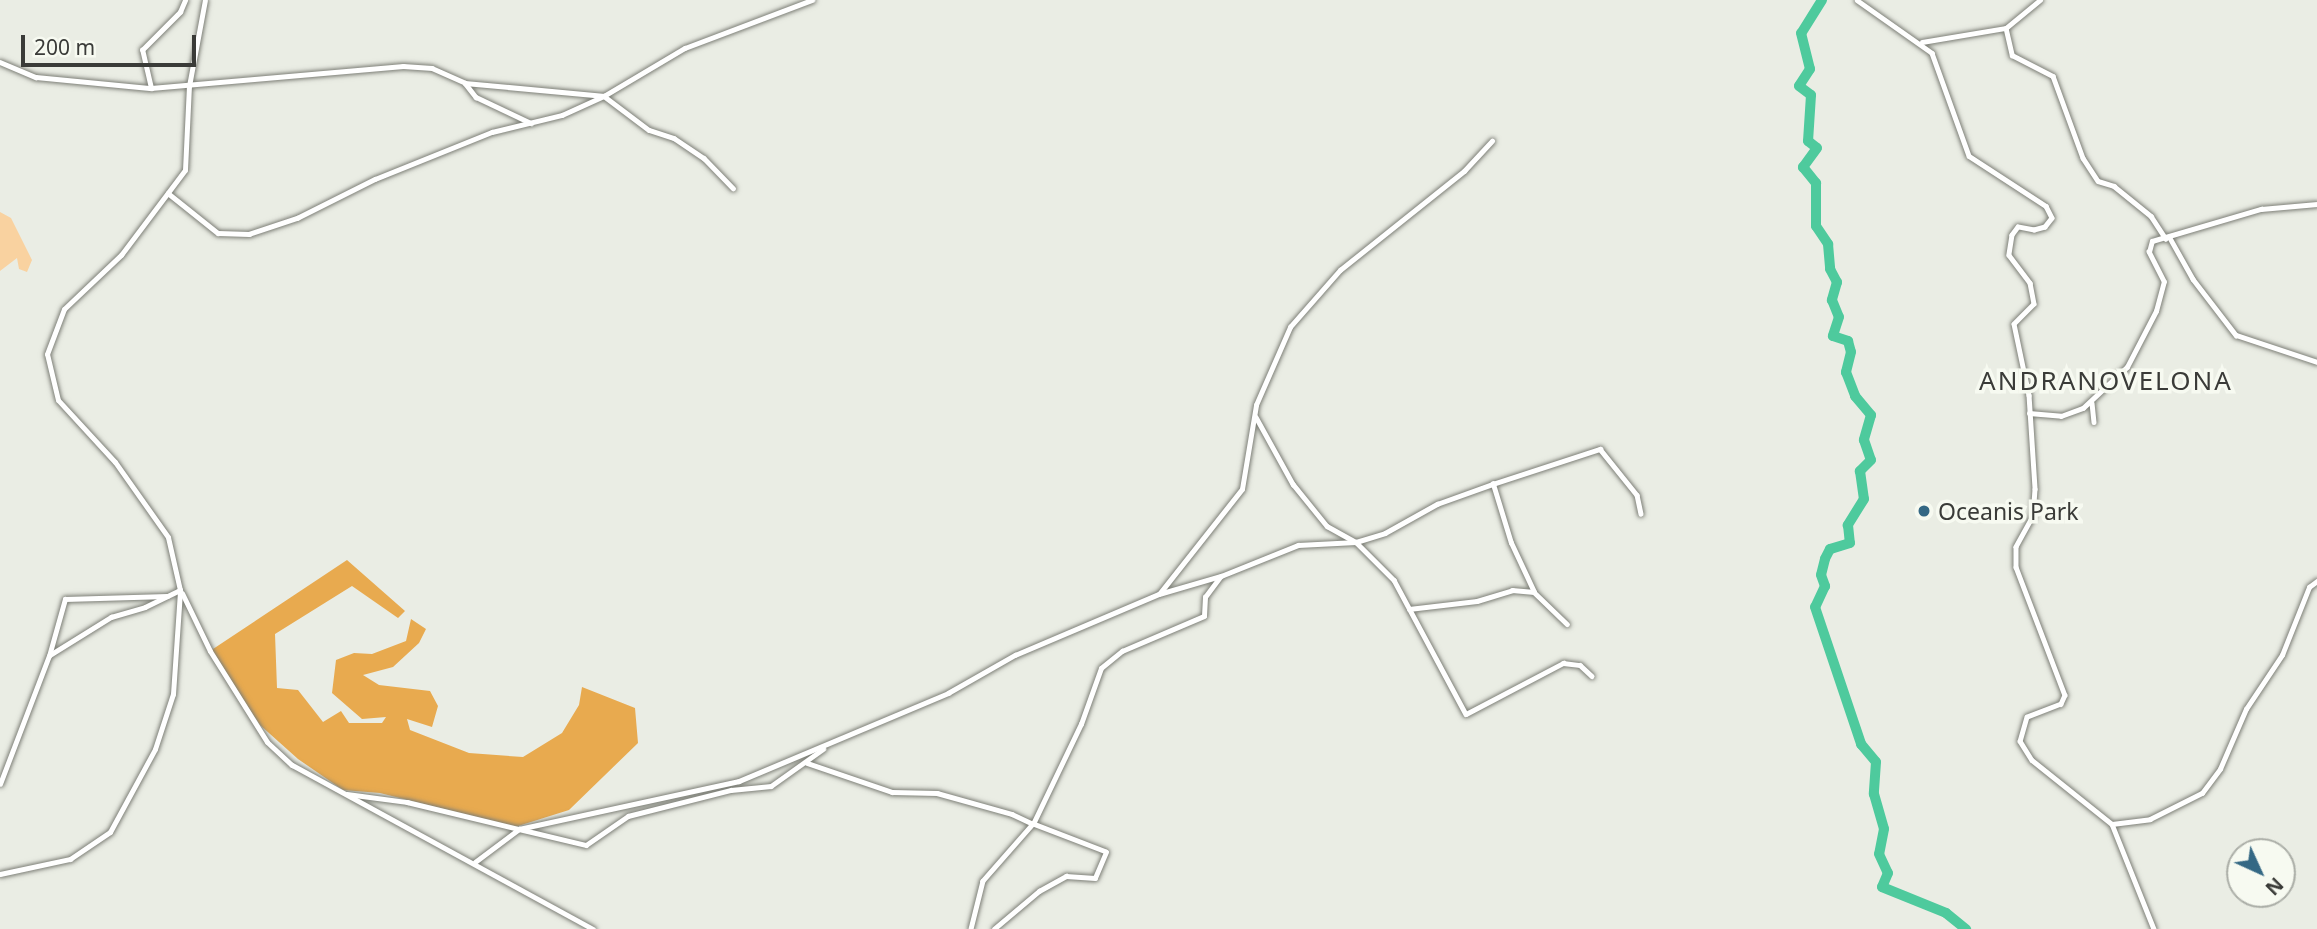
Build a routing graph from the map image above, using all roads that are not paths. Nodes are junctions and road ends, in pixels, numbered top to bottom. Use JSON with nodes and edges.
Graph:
{"nodes":[{"id":1,"x":185,"y":0,"type":"edge"},
{"id":2,"x":205,"y":0,"type":"edge"},
{"id":3,"x":812,"y":0,"type":"edge"},
{"id":4,"x":1857,"y":0,"type":"edge"},
{"id":5,"x":2039,"y":0,"type":"edge"},
{"id":6,"x":2006,"y":28,"type":"junction"},
{"id":7,"x":1921,"y":42,"type":"junction"},
{"id":8,"x":0,"y":62,"type":"edge"},
{"id":9,"x":465,"y":83,"type":"junction"},
{"id":10,"x":189,"y":86,"type":"junction"},
{"id":11,"x":151,"y":88,"type":"junction"},
{"id":12,"x":604,"y":96,"type":"junction"},
{"id":13,"x":531,"y":123,"type":"junction"},
{"id":14,"x":1492,"y":141,"type":"dead end"},
{"id":15,"x":733,"y":188,"type":"dead end"},
{"id":16,"x":168,"y":193,"type":"junction"},
{"id":17,"x":2317,"y":204,"type":"edge"},
{"id":18,"x":2168,"y":238,"type":"junction"},
{"id":19,"x":2317,"y":362,"type":"edge"},
{"id":20,"x":2092,"y":403,"type":"junction"},
{"id":21,"x":2029,"y":413,"type":"junction"},
{"id":22,"x":1255,"y":416,"type":"junction"},
{"id":23,"x":2094,"y":422,"type":"dead end"},
{"id":24,"x":1493,"y":484,"type":"junction"},
{"id":25,"x":1641,"y":514,"type":"dead end"},
{"id":26,"x":1356,"y":542,"type":"junction"},
{"id":27,"x":1221,"y":576,"type":"junction"},
{"id":28,"x":2317,"y":581,"type":"edge"},
{"id":29,"x":180,"y":590,"type":"junction"},
{"id":30,"x":1534,"y":592,"type":"junction"},
{"id":31,"x":1159,"y":594,"type":"junction"},
{"id":32,"x":167,"y":596,"type":"junction"},
{"id":33,"x":1408,"y":609,"type":"junction"},
{"id":34,"x":1567,"y":624,"type":"dead end"},
{"id":35,"x":49,"y":656,"type":"junction"},
{"id":36,"x":1592,"y":676,"type":"dead end"},
{"id":37,"x":827,"y":746,"type":"junction"},
{"id":38,"x":807,"y":762,"type":"junction"},
{"id":39,"x":0,"y":784,"type":"edge"},
{"id":40,"x":345,"y":794,"type":"junction"},
{"id":41,"x":1033,"y":824,"type":"junction"},
{"id":42,"x":2112,"y":824,"type":"junction"},
{"id":43,"x":519,"y":829,"type":"junction"},
{"id":44,"x":475,"y":862,"type":"junction"},
{"id":45,"x":0,"y":874,"type":"edge"},
{"id":46,"x":593,"y":929,"type":"edge"},
{"id":47,"x":971,"y":929,"type":"edge"},
{"id":48,"x":994,"y":929,"type":"edge"},
{"id":49,"x":2154,"y":929,"type":"edge"}],
"edges":[{"from":1,"to":11,"type":"street"},
{"from":2,"to":10,"type":"street"},
{"from":3,"to":12,"type":"street"},
{"from":4,"to":7,"type":"street"},
{"from":5,"to":6,"type":"street"},
{"from":6,"to":7,"type":"street"},
{"from":6,"to":18,"type":"street"},
{"from":7,"to":21,"type":"street"},
{"from":8,"to":11,"type":"street"},
{"from":9,"to":10,"type":"street"},
{"from":9,"to":12,"type":"street"},
{"from":9,"to":13,"type":"street"},
{"from":10,"to":11,"type":"street"},
{"from":10,"to":16,"type":"street"},
{"from":12,"to":13,"type":"street"},
{"from":12,"to":15,"type":"street"},
{"from":13,"to":16,"type":"street"},
{"from":14,"to":22,"type":"street"},
{"from":16,"to":29,"type":"street"},
{"from":17,"to":18,"type":"street"},
{"from":18,"to":19,"type":"street"},
{"from":18,"to":20,"type":"street"},
{"from":20,"to":21,"type":"street"},
{"from":20,"to":23,"type":"street"},
{"from":21,"to":42,"type":"street"},
{"from":22,"to":26,"type":"street"},
{"from":22,"to":31,"type":"street"},
{"from":24,"to":25,"type":"street"},
{"from":24,"to":26,"type":"street"},
{"from":24,"to":30,"type":"street"},
{"from":26,"to":27,"type":"street"},
{"from":26,"to":33,"type":"street"},
{"from":27,"to":31,"type":"street"},
{"from":27,"to":41,"type":"street"},
{"from":28,"to":42,"type":"street"},
{"from":29,"to":32,"type":"street"},
{"from":29,"to":40,"type":"street"},
{"from":29,"to":45,"type":"street"},
{"from":30,"to":33,"type":"street"},
{"from":30,"to":34,"type":"street"},
{"from":31,"to":37,"type":"street"},
{"from":32,"to":35,"type":"street"},
{"from":32,"to":35,"type":"street"},
{"from":33,"to":36,"type":"street"},
{"from":35,"to":39,"type":"street"},
{"from":37,"to":38,"type":"street"},
{"from":37,"to":43,"type":"street"},
{"from":38,"to":41,"type":"street"},
{"from":38,"to":43,"type":"street"},
{"from":40,"to":43,"type":"street"},
{"from":40,"to":44,"type":"street"},
{"from":41,"to":47,"type":"street"},
{"from":41,"to":48,"type":"street"},
{"from":42,"to":49,"type":"street"},
{"from":43,"to":44,"type":"street"},
{"from":44,"to":46,"type":"street"}]}
